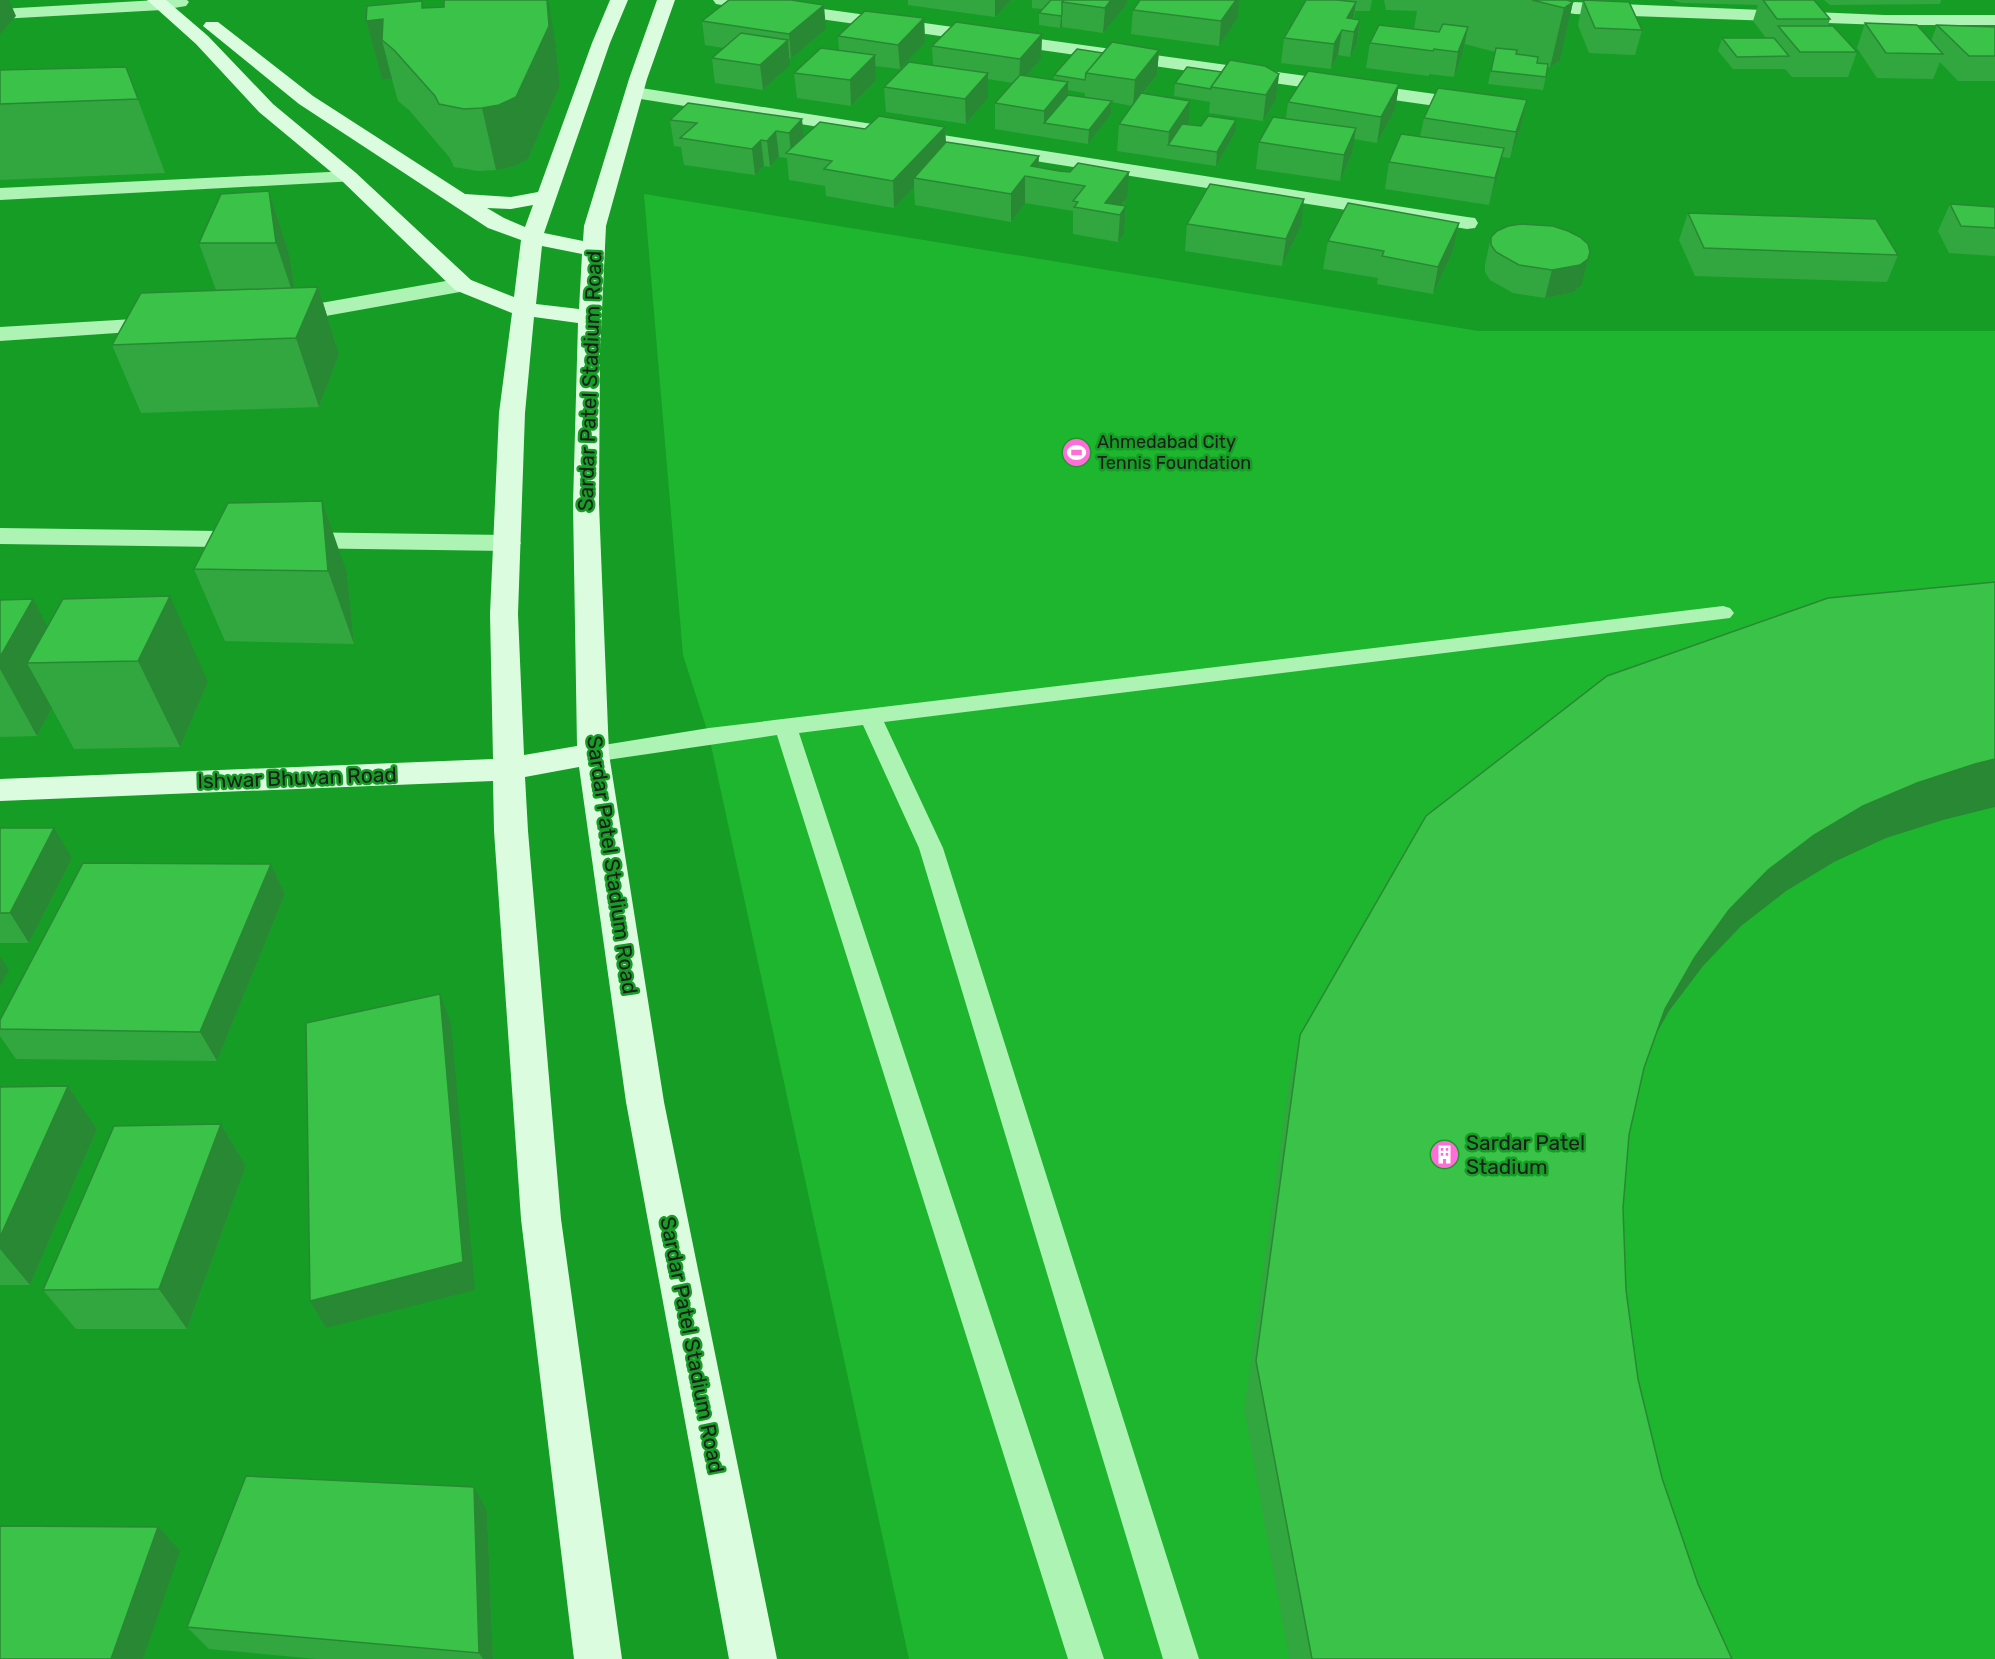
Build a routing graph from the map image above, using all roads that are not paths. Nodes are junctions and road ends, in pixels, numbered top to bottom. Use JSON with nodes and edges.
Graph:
{"nodes":[{"id":1,"x":620,"y":0,"type":"edge"},
{"id":2,"x":666,"y":0,"type":"edge"},
{"id":3,"x":722,"y":0,"type":"edge"},
{"id":4,"x":1535,"y":0,"type":"edge"},
{"id":5,"x":169,"y":2,"type":"edge"},
{"id":6,"x":0,"y":14,"type":"edge"},
{"id":7,"x":1995,"y":20,"type":"edge"},
{"id":8,"x":635,"y":93,"type":"junction"},
{"id":9,"x":1498,"y":109,"type":"edge"},
{"id":10,"x":349,"y":177,"type":"junction"},
{"id":11,"x":0,"y":194,"type":"edge"},
{"id":12,"x":545,"y":197,"type":"junction"},
{"id":13,"x":458,"y":200,"type":"junction"},
{"id":14,"x":1467,"y":223,"type":"dead end"},
{"id":15,"x":532,"y":237,"type":"junction"},
{"id":16,"x":593,"y":250,"type":"junction"},
{"id":17,"x":463,"y":285,"type":"junction"},
{"id":18,"x":522,"y":309,"type":"junction"},
{"id":19,"x":589,"y":317,"type":"junction"},
{"id":20,"x":257,"y":319,"type":"edge"},
{"id":21,"x":187,"y":323,"type":"edge"},
{"id":22,"x":0,"y":333,"type":"edge"},
{"id":23,"x":0,"y":536,"type":"edge"},
{"id":24,"x":507,"y":543,"type":"junction"},
{"id":25,"x":1723,"y":613,"type":"dead end"},
{"id":26,"x":870,"y":716,"type":"junction"},
{"id":27,"x":786,"y":727,"type":"junction"},
{"id":28,"x":593,"y":754,"type":"junction"},
{"id":29,"x":509,"y":770,"type":"junction"},
{"id":30,"x":0,"y":790,"type":"edge"},
{"id":31,"x":598,"y":1659,"type":"edge"},
{"id":32,"x":753,"y":1659,"type":"edge"},
{"id":33,"x":1086,"y":1659,"type":"edge"},
{"id":34,"x":1181,"y":1659,"type":"edge"}],
"edges":[{"from":1,"to":12,"type":"street"},
{"from":2,"to":8,"type":"street","name":"Sardar Patel Stadium Road"},
{"from":3,"to":9,"type":"street"},
{"from":4,"to":7,"type":"street"},
{"from":5,"to":6,"type":"street"},
{"from":5,"to":10,"type":"street"},
{"from":5,"to":13,"type":"street"},
{"from":8,"to":14,"type":"street"},
{"from":8,"to":16,"type":"street","name":"Sardar Patel Stadium Road"},
{"from":10,"to":11,"type":"street"},
{"from":10,"to":17,"type":"street"},
{"from":12,"to":13,"type":"street"},
{"from":12,"to":15,"type":"street"},
{"from":13,"to":15,"type":"street"},
{"from":15,"to":16,"type":"street"},
{"from":15,"to":18,"type":"street"},
{"from":16,"to":19,"type":"street","name":"Sardar Patel Stadium Road"},
{"from":17,"to":18,"type":"street"},
{"from":17,"to":20,"type":"street"},
{"from":18,"to":19,"type":"street"},
{"from":18,"to":24,"type":"street"},
{"from":19,"to":28,"type":"street","name":"Sardar Patel Stadium Road"},
{"from":21,"to":22,"type":"street"},
{"from":23,"to":24,"type":"street"},
{"from":24,"to":29,"type":"street"},
{"from":25,"to":26,"type":"lane"},
{"from":26,"to":27,"type":"lane"},
{"from":26,"to":34,"type":"lane"},
{"from":27,"to":28,"type":"lane"},
{"from":27,"to":33,"type":"lane"},
{"from":28,"to":29,"type":"street","name":"Ishwar Bhuvan Road"},
{"from":28,"to":32,"type":"street","name":"Sardar Patel Stadium Road"},
{"from":29,"to":30,"type":"street","name":"Ishwar Bhuvan Road"},
{"from":29,"to":31,"type":"street"}]}
